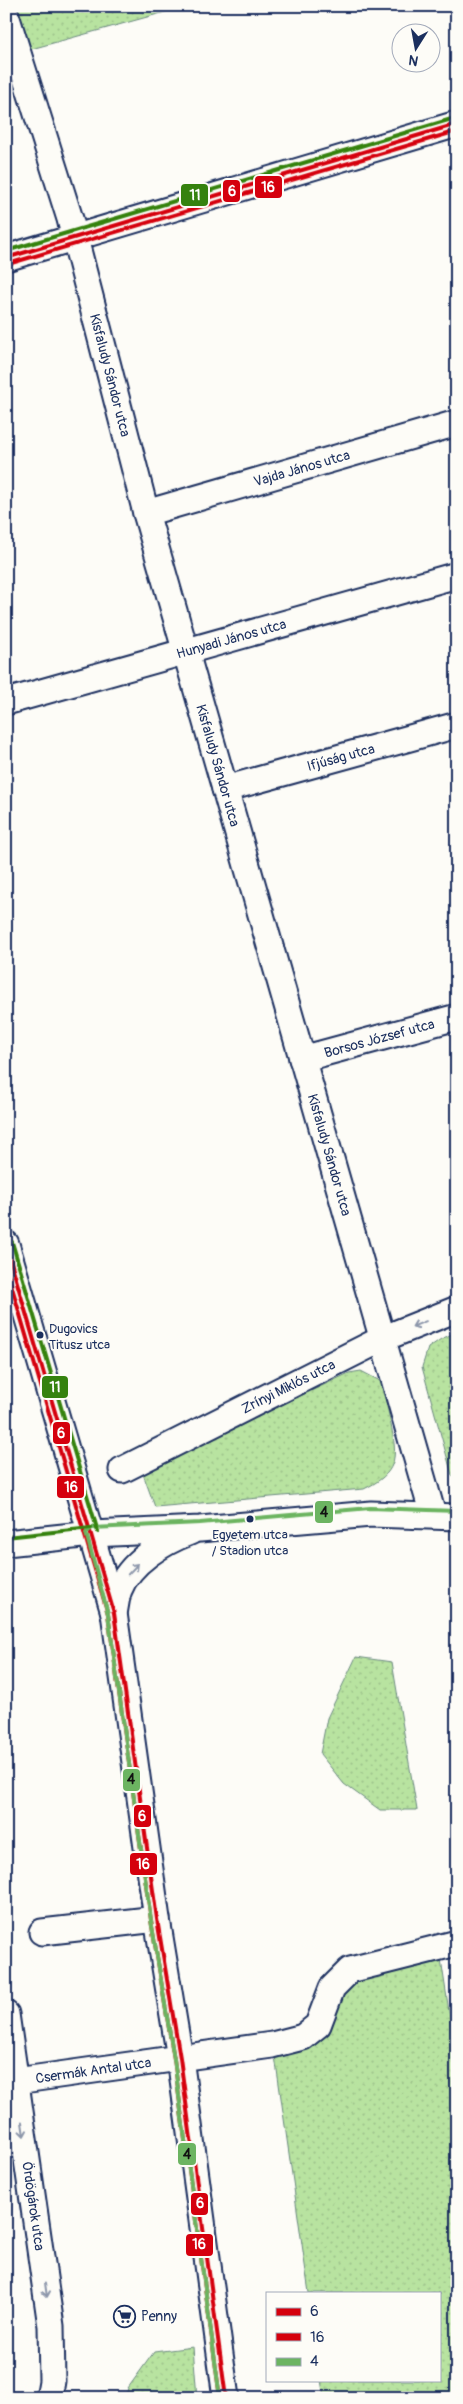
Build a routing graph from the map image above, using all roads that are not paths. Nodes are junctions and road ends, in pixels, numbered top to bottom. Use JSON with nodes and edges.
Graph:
{"nodes":[{"id":1,"x":6,"y":15,"type":"edge"},
{"id":2,"x":457,"y":124,"type":"edge"},
{"id":3,"x":75,"y":237,"type":"junction"},
{"id":4,"x":6,"y":258,"type":"edge"},
{"id":5,"x":457,"y":424,"type":"edge"},
{"id":6,"x":146,"y":513,"type":"junction"},
{"id":7,"x":457,"y":575,"type":"edge"},
{"id":8,"x":186,"y":651,"type":"junction"},
{"id":9,"x":6,"y":702,"type":"edge"},
{"id":10,"x":457,"y":725,"type":"edge"},
{"id":11,"x":225,"y":789,"type":"junction"},
{"id":12,"x":457,"y":1017,"type":"edge"},
{"id":13,"x":302,"y":1059,"type":"junction"},
{"id":14,"x":6,"y":1244,"type":"edge"},
{"id":15,"x":457,"y":1308,"type":"edge"},
{"id":16,"x":382,"y":1339,"type":"junction"},
{"id":17,"x":122,"y":1470,"type":"dead end"},
{"id":18,"x":445,"y":1516,"type":"edge"},
{"id":19,"x":200,"y":1529,"type":"junction"},
{"id":20,"x":92,"y":1534,"type":"junction"},
{"id":21,"x":6,"y":1543,"type":"edge"},
{"id":22,"x":114,"y":1613,"type":"junction"},
{"id":23,"x":157,"y":1919,"type":"junction"},
{"id":24,"x":42,"y":1932,"type":"dead end"},
{"id":25,"x":457,"y":1943,"type":"edge"},
{"id":26,"x":6,"y":2014,"type":"edge"},
{"id":27,"x":180,"y":2058,"type":"junction"},
{"id":28,"x":16,"y":2081,"type":"junction"},
{"id":29,"x":49,"y":2398,"type":"edge"},
{"id":30,"x":226,"y":2398,"type":"edge"}],
"edges":[{"from":1,"to":3,"type":"street","name":"Kisfaludy Sándor utca"},
{"from":2,"to":3,"type":"street"},
{"from":3,"to":4,"type":"street"},
{"from":3,"to":6,"type":"street","name":"Kisfaludy Sándor utca"},
{"from":5,"to":6,"type":"street","name":"Vajda János utca"},
{"from":6,"to":8,"type":"street","name":"Kisfaludy Sándor utca"},
{"from":7,"to":8,"type":"street","name":"Hunyadi János utca"},
{"from":8,"to":9,"type":"street","name":"Hunyadi János utca"},
{"from":8,"to":11,"type":"street","name":"Kisfaludy Sándor utca"},
{"from":10,"to":11,"type":"street","name":"Ifjúság utca"},
{"from":11,"to":13,"type":"street","name":"Kisfaludy Sándor utca"},
{"from":12,"to":13,"type":"street","name":"Borsos József utca"},
{"from":13,"to":16,"type":"street","name":"Kisfaludy Sándor utca"},
{"from":14,"to":20,"type":"street"},
{"from":15,"to":16,"type":"street","name":"Zrínyi Miklós utca","one_way":true},
{"from":16,"to":17,"type":"street","name":"Zrínyi Miklós utca"},
{"from":16,"to":18,"type":"street","name":"Kisfaludy Sándor utca"},
{"from":18,"to":19,"type":"street"},
{"from":19,"to":20,"type":"street"},
{"from":22,"to":19,"type":"street","one_way":true},
{"from":20,"to":21,"type":"street"},
{"from":20,"to":22,"type":"street"},
{"from":22,"to":23,"type":"street"},
{"from":23,"to":24,"type":"street"},
{"from":23,"to":27,"type":"street"},
{"from":25,"to":27,"type":"street","name":"Csermák Antal utca"},
{"from":26,"to":28,"type":"street","name":"Ördögárok utca"},
{"from":27,"to":28,"type":"street","name":"Csermák Antal utca"},
{"from":27,"to":30,"type":"street"},
{"from":28,"to":29,"type":"street","name":"Ördögárok utca","one_way":true}]}
